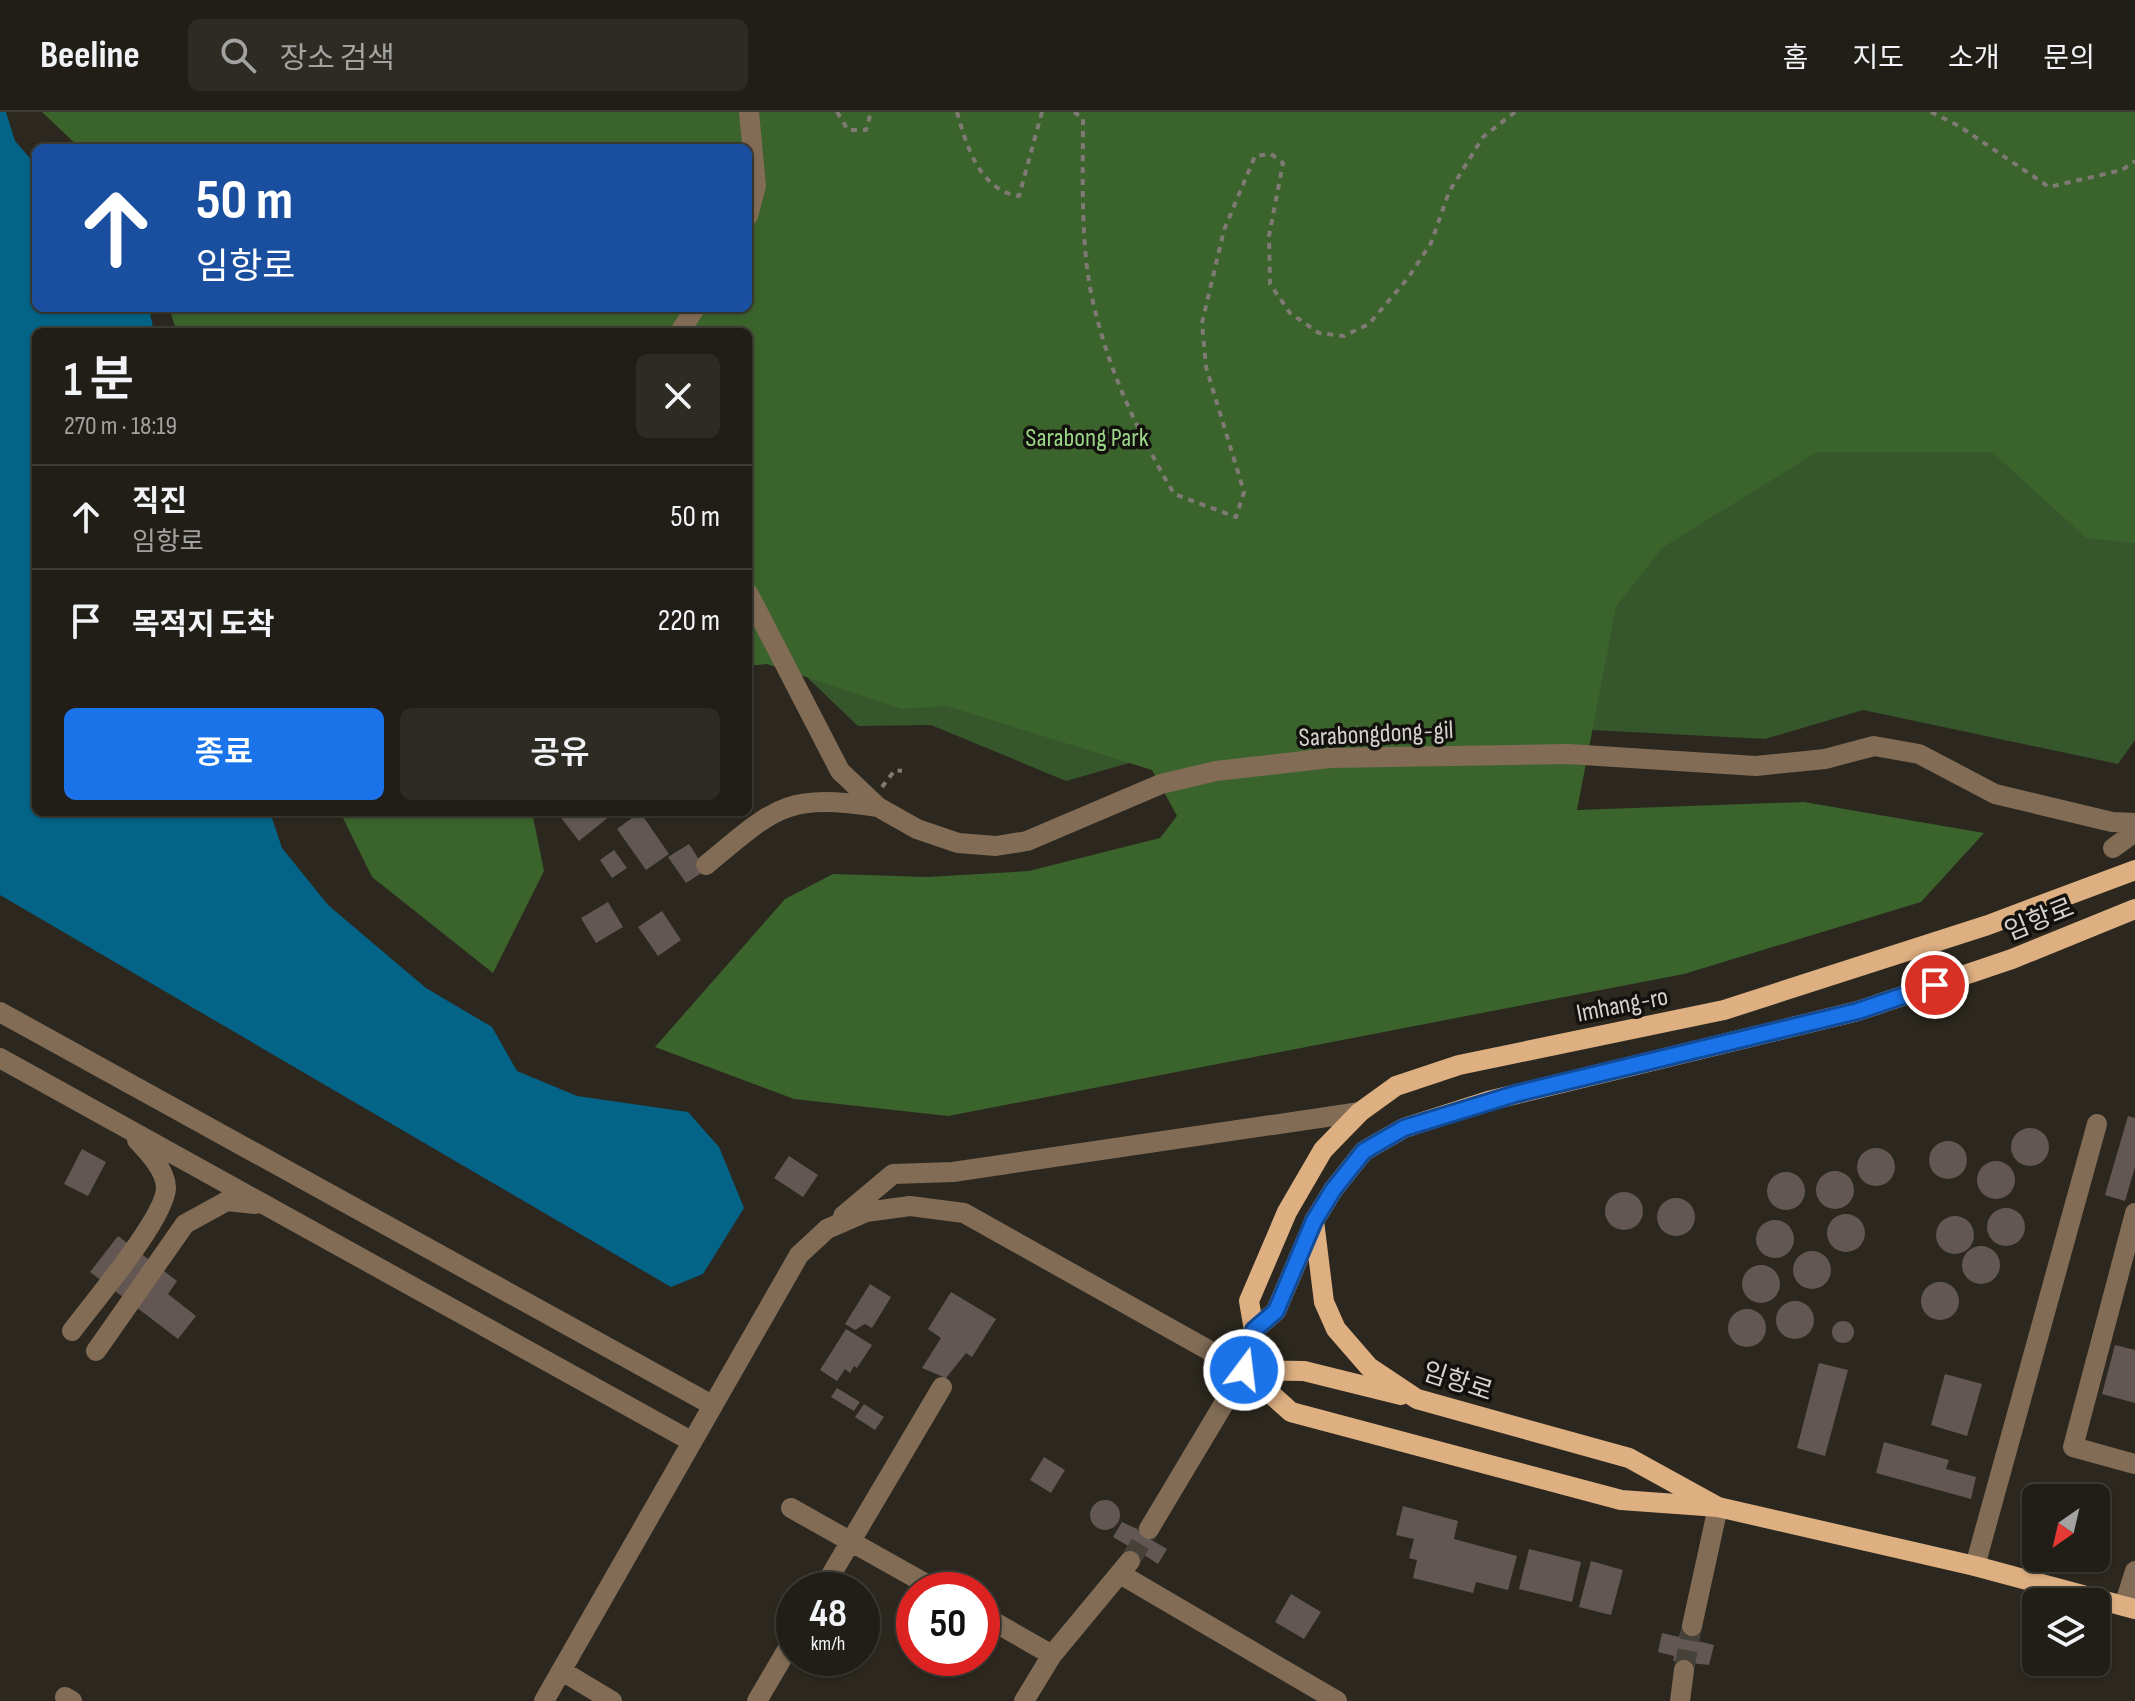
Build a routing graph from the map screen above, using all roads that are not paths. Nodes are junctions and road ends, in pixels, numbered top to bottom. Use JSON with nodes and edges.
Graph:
{"nodes":[{"id":1,"x":749,"y":112,"type":"edge"},
{"id":2,"x":752,"y":201,"type":"edge"},
{"id":3,"x":752,"y":601,"type":"edge"},
{"id":4,"x":875,"y":804,"type":"junction"},
{"id":5,"x":2135,"y":823,"type":"edge"},
{"id":6,"x":2135,"y":832,"type":"edge"},
{"id":7,"x":2113,"y":848,"type":"dead end"},
{"id":8,"x":706,"y":865,"type":"dead end"},
{"id":9,"x":2135,"y":870,"type":"edge"},
{"id":10,"x":2135,"y":909,"type":"edge"},
{"id":11,"x":0,"y":1012,"type":"edge"},
{"id":12,"x":0,"y":1058,"type":"edge"},
{"id":13,"x":1360,"y":1112,"type":"junction"},
{"id":14,"x":2097,"y":1124,"type":"dead end"},
{"id":15,"x":123,"y":1126,"type":"junction"},
{"id":16,"x":266,"y":1205,"type":"junction"},
{"id":17,"x":2135,"y":1213,"type":"edge"},
{"id":18,"x":1314,"y":1221,"type":"junction"},
{"id":19,"x":827,"y":1229,"type":"junction"},
{"id":20,"x":1254,"y":1330,"type":"junction"},
{"id":21,"x":72,"y":1331,"type":"dead end"},
{"id":22,"x":96,"y":1351,"type":"dead end"},
{"id":23,"x":1244,"y":1370,"type":"junction"},
{"id":24,"x":942,"y":1387,"type":"dead end"},
{"id":25,"x":1417,"y":1399,"type":"junction"},
{"id":26,"x":712,"y":1405,"type":"junction"},
{"id":27,"x":691,"y":1441,"type":"junction"},
{"id":28,"x":2135,"y":1464,"type":"edge"},
{"id":29,"x":1718,"y":1507,"type":"junction"},
{"id":30,"x":791,"y":1508,"type":"dead end"},
{"id":31,"x":1149,"y":1529,"type":"tunnel mouth"},
{"id":32,"x":851,"y":1541,"type":"junction"},
{"id":33,"x":1975,"y":1566,"type":"junction"},
{"id":34,"x":2135,"y":1571,"type":"edge"},
{"id":35,"x":833,"y":1572,"type":"edge"},
{"id":36,"x":905,"y":1572,"type":"edge"},
{"id":37,"x":2130,"y":1608,"type":"edge"},
{"id":38,"x":1000,"y":1625,"type":"edge"},
{"id":39,"x":1692,"y":1626,"type":"tunnel mouth"},
{"id":40,"x":1052,"y":1655,"type":"junction"},
{"id":41,"x":776,"y":1669,"type":"edge"},
{"id":42,"x":1684,"y":1670,"type":"tunnel mouth"},
{"id":43,"x":562,"y":1671,"type":"junction"},
{"id":44,"x":544,"y":1701,"type":"edge"},
{"id":45,"x":612,"y":1701,"type":"edge"},
{"id":46,"x":757,"y":1701,"type":"edge"},
{"id":47,"x":1024,"y":1701,"type":"edge"},
{"id":48,"x":1337,"y":1701,"type":"edge"},
{"id":49,"x":1680,"y":1701,"type":"edge"}],
"edges":[{"from":1,"to":2,"type":"street"},
{"from":3,"to":4,"type":"street","name":"Sarabongdong-gil"},
{"from":4,"to":5,"type":"street","name":"Sarabongdong-gil"},
{"from":4,"to":8,"type":"street"},
{"from":6,"to":7,"type":"street"},
{"from":9,"to":13,"type":"main road","name":"Imhang-ro"},
{"from":10,"to":18,"type":"main road","name":"임항로"},
{"from":11,"to":26,"type":"street"},
{"from":12,"to":15,"type":"street"},
{"from":13,"to":19,"type":"street"},
{"from":13,"to":20,"type":"main road","name":"Imhang-ro"},
{"from":14,"to":33,"type":"street"},
{"from":15,"to":16,"type":"street"},
{"from":15,"to":21,"type":"street"},
{"from":16,"to":22,"type":"street"},
{"from":16,"to":27,"type":"street"},
{"from":17,"to":28,"type":"street"},
{"from":18,"to":20,"type":"main road","name":"Imhang-ro"},
{"from":18,"to":25,"type":"main road","name":"임항로"},
{"from":19,"to":23,"type":"street"},
{"from":19,"to":26,"type":"street"},
{"from":20,"to":23,"type":"main road","name":"Imhang-ro"},
{"from":23,"to":25,"type":"main road"},
{"from":23,"to":29,"type":"main road"},
{"from":23,"to":31,"type":"street"},
{"from":24,"to":32,"type":"street"},
{"from":25,"to":29,"type":"main road","name":"임항로"},
{"from":26,"to":27,"type":"street"},
{"from":27,"to":43,"type":"street"},
{"from":29,"to":33,"type":"main road","name":"임항로"},
{"from":29,"to":39,"type":"street"},
{"from":30,"to":32,"type":"street"},
{"from":32,"to":35,"type":"street"},
{"from":32,"to":36,"type":"street"},
{"from":33,"to":37,"type":"main road","name":"임항로"},
{"from":34,"to":37,"type":"street"},
{"from":38,"to":40,"type":"street"},
{"from":40,"to":47,"type":"street"},
{"from":40,"to":48,"type":"street"},
{"from":41,"to":46,"type":"street"},
{"from":42,"to":49,"type":"street"},
{"from":43,"to":44,"type":"street"},
{"from":43,"to":45,"type":"street"}]}
